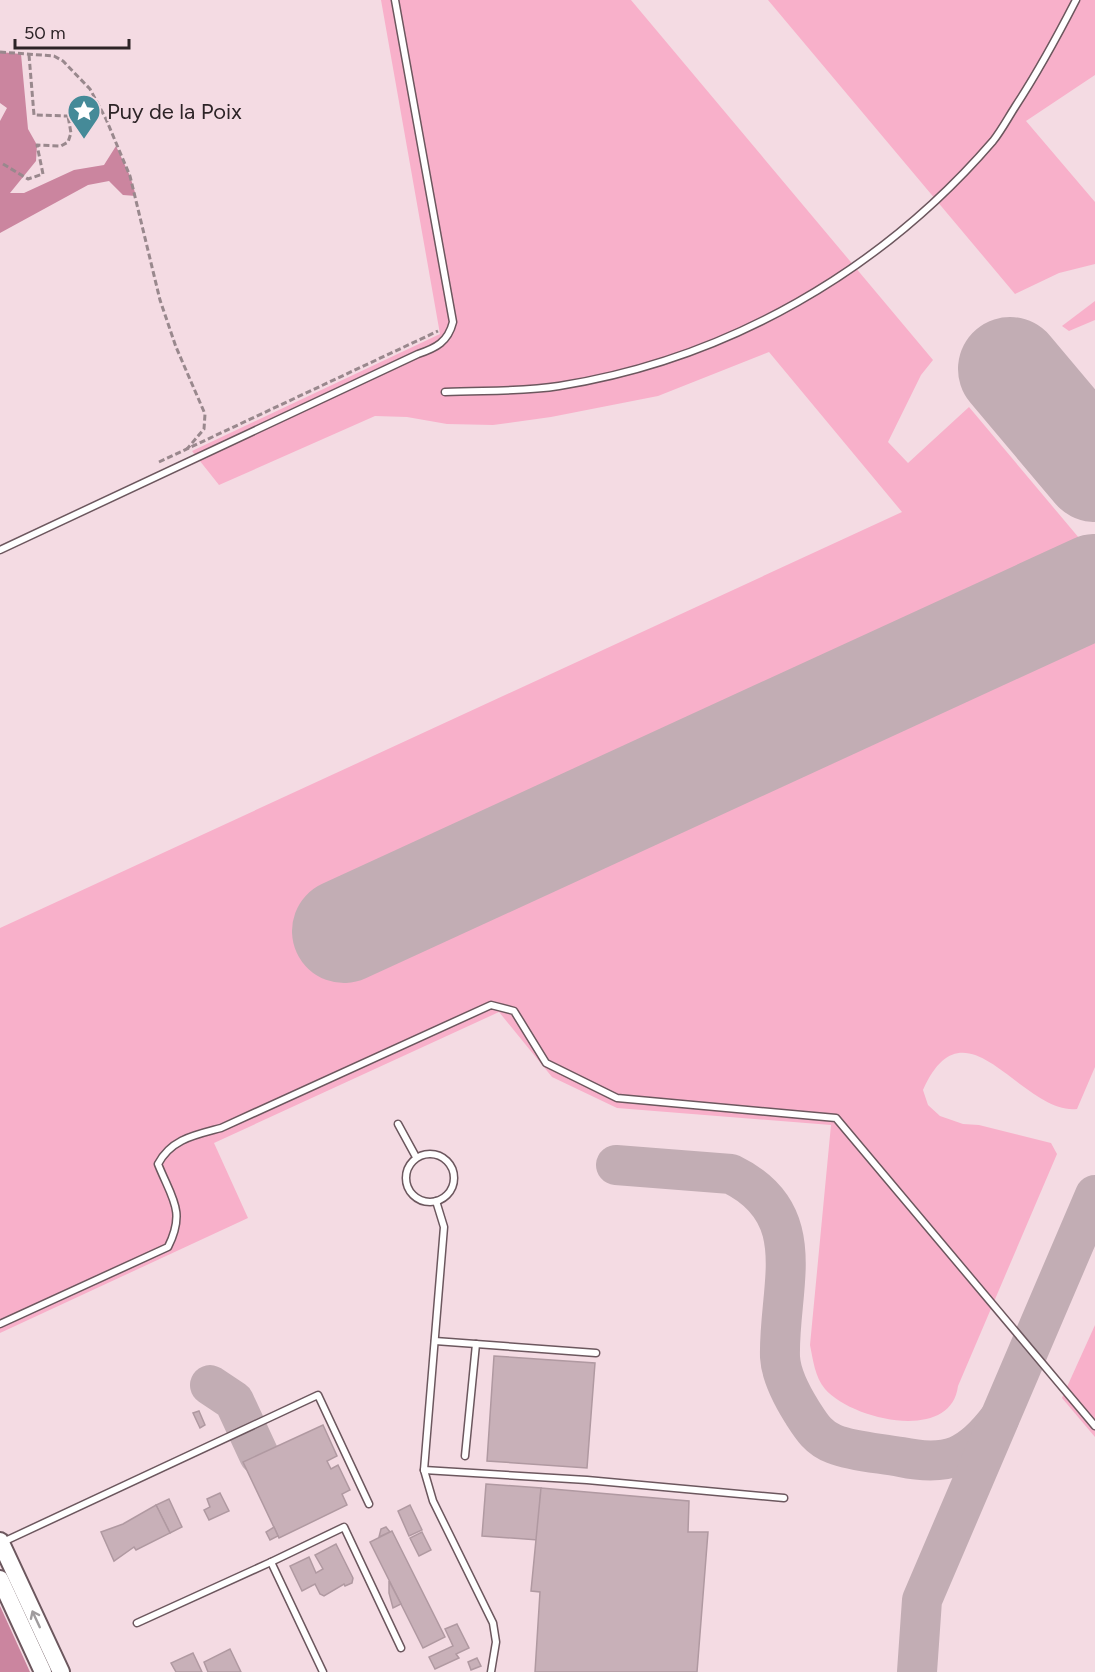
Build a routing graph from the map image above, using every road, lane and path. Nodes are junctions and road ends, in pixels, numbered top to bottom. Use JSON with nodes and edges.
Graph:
{"nodes":[{"id":1,"x":395,"y":0,"type":"edge"},
{"id":2,"x":1076,"y":0,"type":"edge"},
{"id":3,"x":0,"y":52,"type":"edge"},
{"id":4,"x":29,"y":55,"type":"junction"},
{"id":5,"x":94,"y":96,"type":"junction"},
{"id":6,"x":68,"y":116,"type":"junction"},
{"id":7,"x":3,"y":164,"type":"dead end"},
{"id":8,"x":440,"y":330,"type":"dead end"},
{"id":9,"x":445,"y":392,"type":"dead end"},
{"id":10,"x":186,"y":449,"type":"junction"},
{"id":11,"x":155,"y":464,"type":"dead end"},
{"id":12,"x":0,"y":550,"type":"edge"},
{"id":13,"x":398,"y":1124,"type":"dead end"},
{"id":14,"x":416,"y":1157,"type":"junction"},
{"id":15,"x":435,"y":1201,"type":"junction"},
{"id":16,"x":0,"y":1324,"type":"edge"},
{"id":17,"x":435,"y":1341,"type":"junction"},
{"id":18,"x":476,"y":1344,"type":"junction"},
{"id":19,"x":596,"y":1353,"type":"dead end"},
{"id":20,"x":1095,"y":1426,"type":"edge"},
{"id":21,"x":465,"y":1456,"type":"dead end"},
{"id":22,"x":424,"y":1470,"type":"junction"},
{"id":23,"x":784,"y":1498,"type":"dead end"},
{"id":24,"x":369,"y":1504,"type":"dead end"},
{"id":25,"x":0,"y":1542,"type":"edge"},
{"id":26,"x":271,"y":1562,"type":"junction"},
{"id":27,"x":0,"y":1579,"type":"edge"},
{"id":28,"x":138,"y":1623,"type":"dead end"},
{"id":29,"x":401,"y":1648,"type":"dead end"},
{"id":30,"x":43,"y":1672,"type":"edge"},
{"id":31,"x":61,"y":1672,"type":"edge"},
{"id":32,"x":323,"y":1672,"type":"edge"},
{"id":33,"x":491,"y":1672,"type":"edge"}],
"edges":[{"from":1,"to":12,"type":"lane"},
{"from":2,"to":9,"type":"lane"},
{"from":3,"to":4,"type":"path"},
{"from":4,"to":5,"type":"path"},
{"from":4,"to":6,"type":"path"},
{"from":5,"to":6,"type":"path"},
{"from":5,"to":10,"type":"path"},
{"from":6,"to":7,"type":"path"},
{"from":8,"to":10,"type":"path"},
{"from":10,"to":11,"type":"path"},
{"from":13,"to":14,"type":"lane"},
{"from":14,"to":15,"type":"lane"},
{"from":14,"to":15,"type":"lane"},
{"from":15,"to":17,"type":"lane"},
{"from":16,"to":20,"type":"lane"},
{"from":17,"to":18,"type":"lane"},
{"from":17,"to":22,"type":"lane"},
{"from":18,"to":19,"type":"lane"},
{"from":18,"to":21,"type":"lane"},
{"from":22,"to":23,"type":"lane"},
{"from":22,"to":33,"type":"lane"},
{"from":24,"to":25,"type":"lane"},
{"from":31,"to":25,"type":"main road","one_way":true},
{"from":26,"to":28,"type":"lane"},
{"from":26,"to":29,"type":"lane"},
{"from":26,"to":32,"type":"lane"},
{"from":27,"to":30,"type":"main road"}]}
